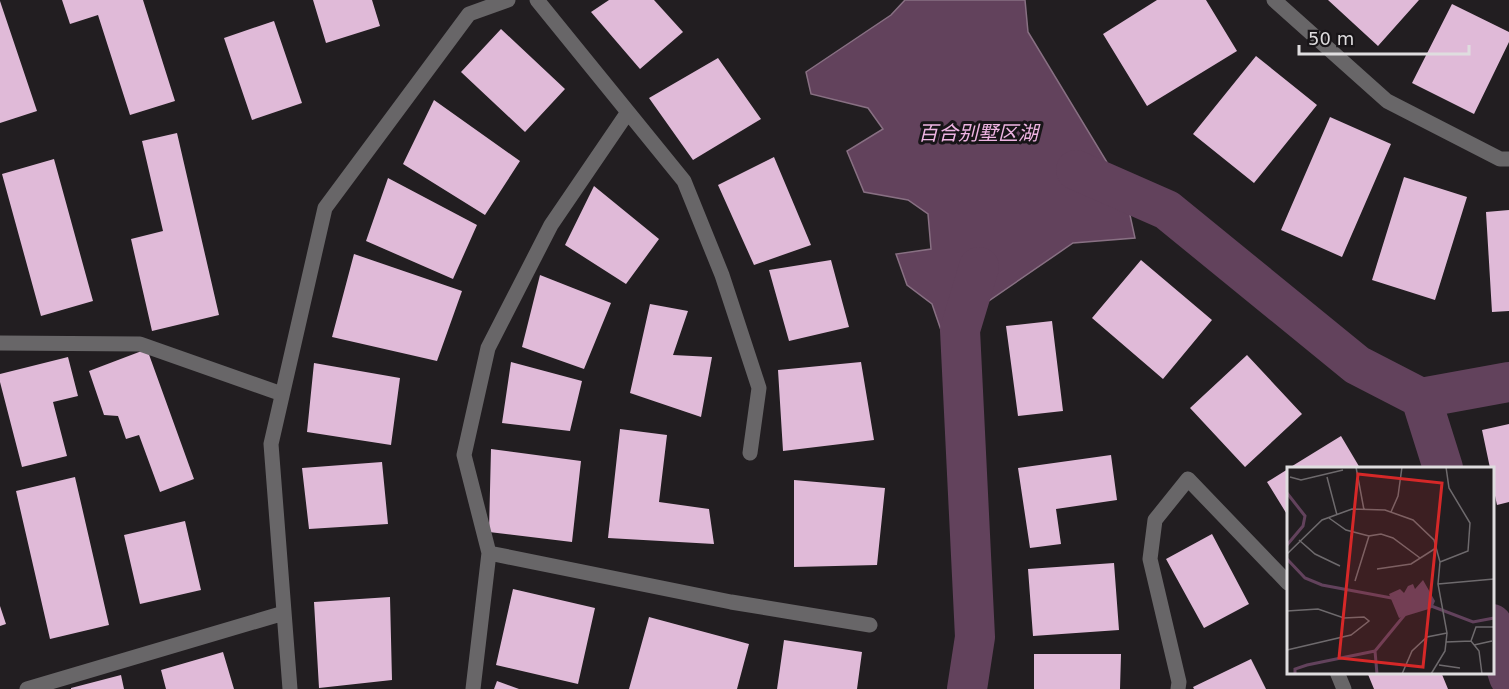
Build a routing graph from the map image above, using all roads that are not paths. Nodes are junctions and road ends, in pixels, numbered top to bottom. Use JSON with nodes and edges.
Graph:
{"nodes":[{"id":1,"x":508,"y":0,"type":"edge"},
{"id":2,"x":537,"y":0,"type":"edge"},
{"id":3,"x":1274,"y":0,"type":"edge"},
{"id":4,"x":628,"y":112,"type":"junction"},
{"id":5,"x":1509,"y":159,"type":"edge"},
{"id":6,"x":0,"y":343,"type":"edge"},
{"id":7,"x":282,"y":394,"type":"junction"},
{"id":8,"x":750,"y":453,"type":"dead end"},
{"id":9,"x":489,"y":553,"type":"junction"},
{"id":10,"x":1287,"y":582,"type":"edge"},
{"id":11,"x":284,"y":613,"type":"junction"},
{"id":12,"x":870,"y":625,"type":"dead end"},
{"id":13,"x":1338,"y":674,"type":"edge"},
{"id":14,"x":27,"y":689,"type":"edge"},
{"id":15,"x":290,"y":689,"type":"edge"},
{"id":16,"x":472,"y":689,"type":"edge"},
{"id":17,"x":1178,"y":689,"type":"edge"},
{"id":18,"x":1344,"y":689,"type":"edge"}],
"edges":[{"from":1,"to":7,"type":"street"},
{"from":2,"to":4,"type":"street"},
{"from":3,"to":5,"type":"street"},
{"from":4,"to":8,"type":"street"},
{"from":4,"to":9,"type":"street"},
{"from":6,"to":7,"type":"street"},
{"from":7,"to":11,"type":"street"},
{"from":9,"to":12,"type":"street"},
{"from":9,"to":16,"type":"street"},
{"from":10,"to":17,"type":"street"},
{"from":11,"to":14,"type":"street"},
{"from":11,"to":15,"type":"street"},
{"from":13,"to":18,"type":"street"}]}
